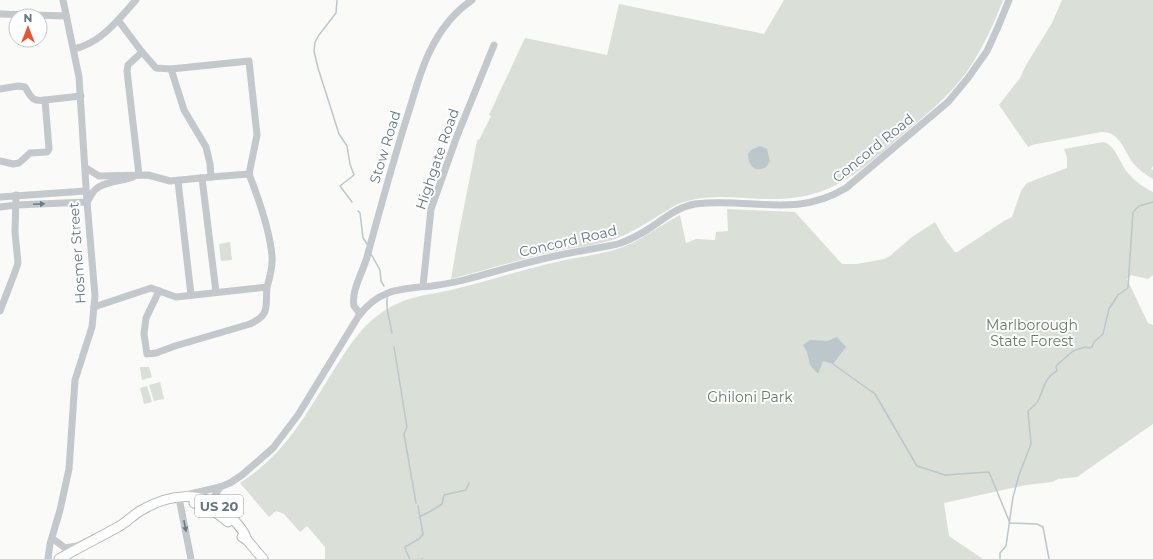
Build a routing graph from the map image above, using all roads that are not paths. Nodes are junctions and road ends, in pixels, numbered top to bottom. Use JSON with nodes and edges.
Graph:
{"nodes":[{"id":1,"x":63,"y":0,"type":"edge"},
{"id":2,"x":136,"y":0,"type":"edge"},
{"id":3,"x":472,"y":0,"type":"edge"},
{"id":4,"x":1009,"y":0,"type":"edge"},
{"id":5,"x":0,"y":14,"type":"edge"},
{"id":6,"x":66,"y":16,"type":"junction"},
{"id":7,"x":118,"y":20,"type":"junction"},
{"id":8,"x":494,"y":45,"type":"dead end"},
{"id":9,"x":74,"y":49,"type":"junction"},
{"id":10,"x":142,"y":52,"type":"junction"},
{"id":11,"x":170,"y":69,"type":"junction"},
{"id":12,"x":0,"y":89,"type":"edge"},
{"id":13,"x":80,"y":96,"type":"junction"},
{"id":14,"x":45,"y":100,"type":"junction"},
{"id":15,"x":0,"y":161,"type":"edge"},
{"id":16,"x":86,"y":168,"type":"junction"},
{"id":17,"x":249,"y":174,"type":"junction"},
{"id":18,"x":139,"y":175,"type":"junction"},
{"id":19,"x":210,"y":177,"type":"junction"},
{"id":20,"x":202,"y":178,"type":"junction"},
{"id":21,"x":178,"y":181,"type":"junction"},
{"id":22,"x":86,"y":191,"type":"junction"},
{"id":23,"x":16,"y":196,"type":"junction"},
{"id":24,"x":0,"y":197,"type":"edge"},
{"id":25,"x":87,"y":202,"type":"junction"},
{"id":26,"x":16,"y":205,"type":"junction"},
{"id":27,"x":0,"y":207,"type":"edge"},
{"id":28,"x":423,"y":286,"type":"junction"},
{"id":29,"x":267,"y":287,"type":"junction"},
{"id":30,"x":159,"y":291,"type":"junction"},
{"id":31,"x":216,"y":292,"type":"junction"},
{"id":32,"x":191,"y":295,"type":"junction"},
{"id":33,"x":94,"y":307,"type":"junction"},
{"id":34,"x":0,"y":311,"type":"edge"},
{"id":35,"x":360,"y":314,"type":"junction"},
{"id":36,"x":220,"y":487,"type":"junction"},
{"id":37,"x":211,"y":489,"type":"junction"},
{"id":38,"x":178,"y":500,"type":"junction"},
{"id":39,"x":207,"y":503,"type":"junction"},
{"id":40,"x":53,"y":543,"type":"junction"},
{"id":41,"x":88,"y":544,"type":"junction"},
{"id":42,"x":48,"y":559,"type":"edge"},
{"id":43,"x":59,"y":559,"type":"edge"},
{"id":44,"x":191,"y":559,"type":"edge"},
{"id":45,"x":262,"y":559,"type":"edge"}],
"edges":[{"from":1,"to":6,"type":"street","name":"Hosmer Street"},
{"from":2,"to":7,"type":"street"},
{"from":3,"to":35,"type":"street","name":"Stow Road"},
{"from":4,"to":28,"type":"street","name":"Concord Road"},
{"from":5,"to":6,"type":"street"},
{"from":6,"to":9,"type":"street","name":"Hosmer Street"},
{"from":7,"to":9,"type":"street"},
{"from":7,"to":10,"type":"street"},
{"from":8,"to":28,"type":"street","name":"Highgate Road"},
{"from":9,"to":13,"type":"street","name":"Hosmer Street"},
{"from":10,"to":11,"type":"street"},
{"from":10,"to":18,"type":"street"},
{"from":11,"to":17,"type":"street"},
{"from":11,"to":19,"type":"street"},
{"from":12,"to":14,"type":"street"},
{"from":13,"to":14,"type":"street"},
{"from":13,"to":16,"type":"street","name":"Hosmer Street"},
{"from":14,"to":15,"type":"street"},
{"from":16,"to":18,"type":"street"},
{"from":16,"to":22,"type":"street","name":"Hosmer Street"},
{"from":17,"to":19,"type":"street"},
{"from":17,"to":29,"type":"street"},
{"from":18,"to":21,"type":"street"},
{"from":18,"to":25,"type":"street"},
{"from":19,"to":20,"type":"street"},
{"from":20,"to":21,"type":"street"},
{"from":20,"to":31,"type":"street"},
{"from":21,"to":32,"type":"street"},
{"from":22,"to":23,"type":"street"},
{"from":22,"to":25,"type":"street","name":"Hosmer Street"},
{"from":23,"to":24,"type":"street"},
{"from":23,"to":26,"type":"street"},
{"from":26,"to":25,"type":"street","one_way":true},
{"from":25,"to":33,"type":"street","name":"Hosmer Street"},
{"from":26,"to":27,"type":"street"},
{"from":26,"to":34,"type":"street"},
{"from":28,"to":35,"type":"street","name":"Concord Road"},
{"from":29,"to":30,"type":"street"},
{"from":29,"to":31,"type":"street"},
{"from":30,"to":32,"type":"street"},
{"from":30,"to":33,"type":"street"},
{"from":31,"to":32,"type":"street"},
{"from":33,"to":40,"type":"street","name":"Hosmer Street"},
{"from":35,"to":36,"type":"street","name":"Concord Road"},
{"from":36,"to":37,"type":"street","name":"Concord Road"},
{"from":36,"to":39,"type":"street"},
{"from":37,"to":38,"type":"street","name":"Concord Road"},
{"from":37,"to":39,"type":"street"},
{"from":38,"to":39,"type":"main road","number":"US 20"},
{"from":38,"to":41,"type":"main road","number":"US 20"},
{"from":38,"to":44,"type":"street","one_way":true},
{"from":39,"to":45,"type":"main road","number":"US 20"},
{"from":40,"to":41,"type":"street"},
{"from":40,"to":42,"type":"street","name":"Hosmer Street"},
{"from":40,"to":43,"type":"street","name":"Hosmer Street"},
{"from":41,"to":43,"type":"main road","number":"US 20"}]}
